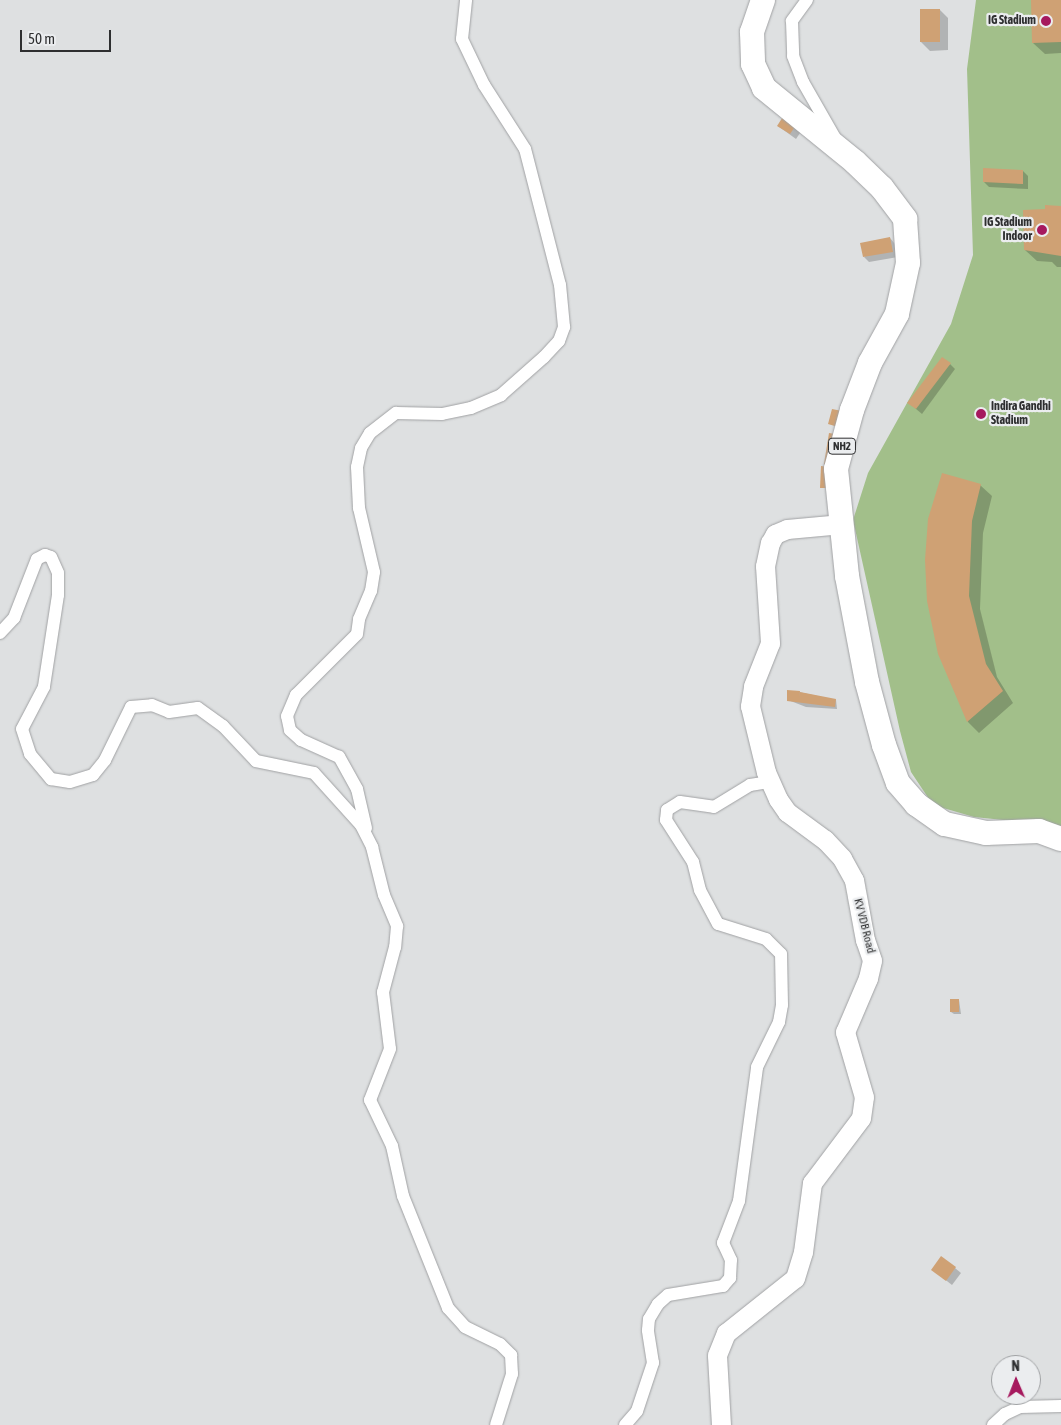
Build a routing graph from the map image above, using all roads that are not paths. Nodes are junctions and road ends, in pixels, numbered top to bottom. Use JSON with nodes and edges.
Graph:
{"nodes":[{"id":1,"x":466,"y":0,"type":"edge"},
{"id":2,"x":763,"y":0,"type":"edge"},
{"id":3,"x":807,"y":0,"type":"edge"},
{"id":4,"x":843,"y":152,"type":"junction"},
{"id":5,"x":842,"y":524,"type":"junction"},
{"id":6,"x":0,"y":633,"type":"edge"},
{"id":7,"x":770,"y":782,"type":"junction"},
{"id":8,"x":367,"y":836,"type":"junction"},
{"id":9,"x":1061,"y":838,"type":"edge"},
{"id":10,"x":1061,"y":1406,"type":"edge"},
{"id":11,"x":496,"y":1425,"type":"edge"},
{"id":12,"x":625,"y":1425,"type":"edge"},
{"id":13,"x":721,"y":1425,"type":"edge"},
{"id":14,"x":993,"y":1425,"type":"edge"}],
"edges":[{"from":1,"to":8,"type":"street"},
{"from":2,"to":4,"type":"highway","number":"NH2"},
{"from":3,"to":4,"type":"street"},
{"from":4,"to":5,"type":"highway","number":"NH2"},
{"from":5,"to":7,"type":"street","name":"KV VDB Road"},
{"from":5,"to":9,"type":"highway","number":"NH2"},
{"from":6,"to":8,"type":"street"},
{"from":7,"to":12,"type":"street"},
{"from":7,"to":13,"type":"street","name":"KV VDB Road"},
{"from":8,"to":11,"type":"street"},
{"from":10,"to":14,"type":"street"}]}
